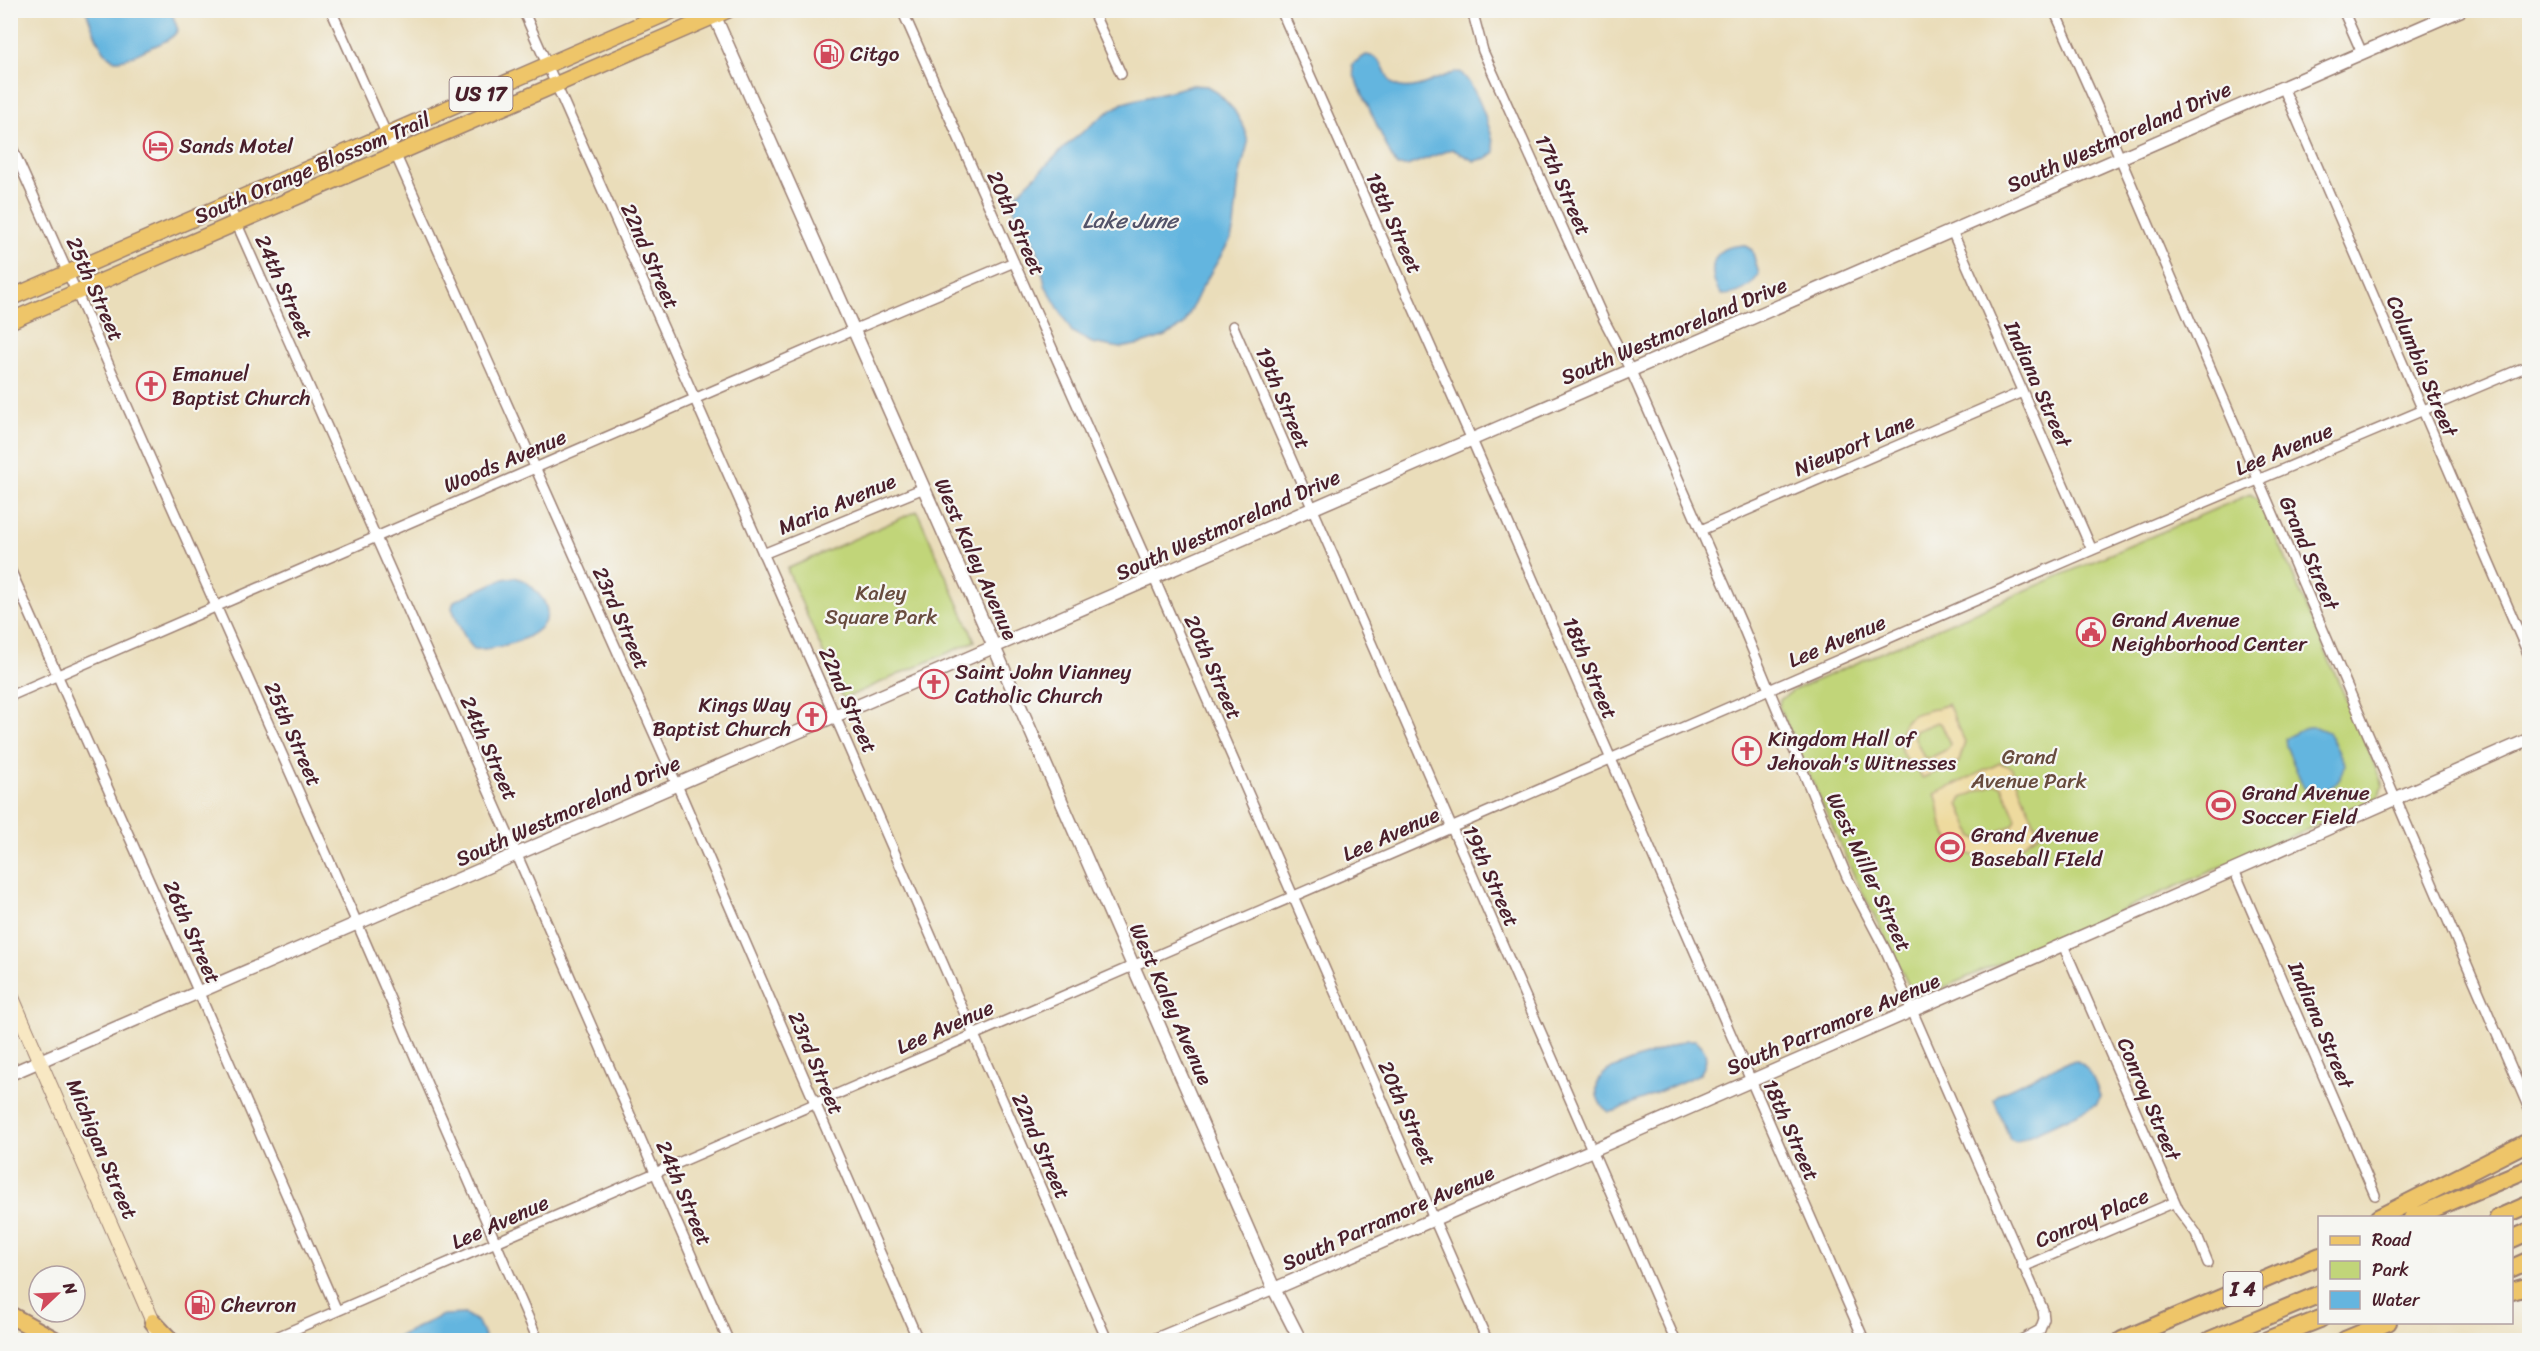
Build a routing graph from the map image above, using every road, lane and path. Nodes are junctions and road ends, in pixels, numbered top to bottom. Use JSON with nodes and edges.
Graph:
{"nodes":[{"id":1,"x":331,"y":10,"type":"edge"},
{"id":2,"x":523,"y":10,"type":"edge"},
{"id":3,"x":674,"y":10,"type":"edge"},
{"id":4,"x":902,"y":10,"type":"edge"},
{"id":5,"x":1092,"y":10,"type":"edge"},
{"id":6,"x":1281,"y":10,"type":"edge"},
{"id":7,"x":1472,"y":10,"type":"edge"},
{"id":8,"x":2054,"y":10,"type":"edge"},
{"id":9,"x":2343,"y":10,"type":"edge"},
{"id":10,"x":2461,"y":10,"type":"edge"},
{"id":11,"x":718,"y":12,"type":"edge"},
{"id":12,"x":2362,"y":53,"type":"junction"},
{"id":13,"x":547,"y":66,"type":"junction"},
{"id":14,"x":1120,"y":74,"type":"dead end"},
{"id":15,"x":555,"y":85,"type":"junction"},
{"id":16,"x":2283,"y":87,"type":"junction"},
{"id":17,"x":387,"y":135,"type":"junction"},
{"id":18,"x":10,"y":143,"type":"edge"},
{"id":19,"x":396,"y":155,"type":"junction"},
{"id":20,"x":2120,"y":158,"type":"junction"},
{"id":21,"x":228,"y":204,"type":"junction"},
{"id":22,"x":236,"y":224,"type":"junction"},
{"id":23,"x":1952,"y":231,"type":"junction"},
{"id":24,"x":1014,"y":262,"type":"junction"},
{"id":25,"x":69,"y":273,"type":"junction"},
{"id":26,"x":77,"y":292,"type":"junction"},
{"id":27,"x":10,"y":298,"type":"edge"},
{"id":28,"x":10,"y":321,"type":"edge"},
{"id":29,"x":1233,"y":326,"type":"dead end"},
{"id":30,"x":853,"y":330,"type":"junction"},
{"id":31,"x":2529,"y":365,"type":"edge"},
{"id":32,"x":1631,"y":371,"type":"junction"},
{"id":33,"x":2022,"y":393,"type":"junction"},
{"id":34,"x":694,"y":400,"type":"junction"},
{"id":35,"x":2422,"y":410,"type":"junction"},
{"id":36,"x":1472,"y":440,"type":"junction"},
{"id":37,"x":534,"y":468,"type":"junction"},
{"id":38,"x":2257,"y":480,"type":"junction"},
{"id":39,"x":924,"y":488,"type":"junction"},
{"id":40,"x":1311,"y":509,"type":"junction"},
{"id":41,"x":1701,"y":530,"type":"junction"},
{"id":42,"x":375,"y":538,"type":"junction"},
{"id":43,"x":2092,"y":550,"type":"junction"},
{"id":44,"x":763,"y":554,"type":"junction"},
{"id":45,"x":10,"y":569,"type":"edge"},
{"id":46,"x":1154,"y":578,"type":"junction"},
{"id":47,"x":216,"y":606,"type":"junction"},
{"id":48,"x":995,"y":649,"type":"junction"},
{"id":49,"x":2529,"y":658,"type":"edge"},
{"id":50,"x":58,"y":676,"type":"junction"},
{"id":51,"x":1768,"y":691,"type":"junction"},
{"id":52,"x":10,"y":696,"type":"edge"},
{"id":53,"x":835,"y":716,"type":"junction"},
{"id":54,"x":2529,"y":739,"type":"edge"},
{"id":55,"x":1610,"y":759,"type":"junction"},
{"id":56,"x":677,"y":785,"type":"junction"},
{"id":57,"x":2395,"y":798,"type":"junction"},
{"id":58,"x":1451,"y":828,"type":"junction"},
{"id":59,"x":517,"y":855,"type":"junction"},
{"id":60,"x":2234,"y":870,"type":"junction"},
{"id":61,"x":1293,"y":897,"type":"junction"},
{"id":62,"x":357,"y":923,"type":"junction"},
{"id":63,"x":2063,"y":945,"type":"junction"},
{"id":64,"x":1133,"y":965,"type":"junction"},
{"id":65,"x":10,"y":993,"type":"edge"},
{"id":66,"x":199,"y":993,"type":"junction"},
{"id":67,"x":1912,"y":1011,"type":"junction"},
{"id":68,"x":972,"y":1034,"type":"junction"},
{"id":69,"x":41,"y":1061,"type":"junction"},
{"id":70,"x":10,"y":1074,"type":"edge"},
{"id":71,"x":1749,"y":1081,"type":"junction"},
{"id":72,"x":814,"y":1105,"type":"junction"},
{"id":73,"x":2529,"y":1111,"type":"edge"},
{"id":74,"x":2529,"y":1141,"type":"edge"},
{"id":75,"x":1592,"y":1151,"type":"junction"},
{"id":76,"x":2529,"y":1168,"type":"edge"},
{"id":77,"x":656,"y":1173,"type":"junction"},
{"id":78,"x":2375,"y":1195,"type":"dead end"},
{"id":79,"x":2175,"y":1202,"type":"junction"},
{"id":80,"x":2529,"y":1204,"type":"edge"},
{"id":81,"x":2382,"y":1216,"type":"edge"},
{"id":82,"x":2417,"y":1216,"type":"edge"},
{"id":83,"x":2502,"y":1216,"type":"edge"},
{"id":84,"x":1434,"y":1218,"type":"junction"},
{"id":85,"x":2529,"y":1231,"type":"edge"},
{"id":86,"x":2513,"y":1238,"type":"edge"},
{"id":87,"x":496,"y":1244,"type":"junction"},
{"id":88,"x":2318,"y":1246,"type":"edge"},
{"id":89,"x":2318,"y":1257,"type":"edge"},
{"id":90,"x":2529,"y":1260,"type":"edge"},
{"id":91,"x":2208,"y":1263,"type":"dead end"},
{"id":92,"x":2024,"y":1267,"type":"junction"},
{"id":93,"x":2513,"y":1267,"type":"edge"},
{"id":94,"x":2529,"y":1286,"type":"edge"},
{"id":95,"x":1274,"y":1289,"type":"junction"},
{"id":96,"x":2513,"y":1290,"type":"edge"},
{"id":97,"x":2318,"y":1294,"type":"edge"},
{"id":98,"x":337,"y":1311,"type":"junction"},
{"id":99,"x":10,"y":1315,"type":"edge"},
{"id":100,"x":2318,"y":1318,"type":"edge"},
{"id":101,"x":2168,"y":1321,"type":"junction"},
{"id":102,"x":153,"y":1322,"type":"junction"},
{"id":103,"x":2386,"y":1324,"type":"edge"},
{"id":104,"x":55,"y":1341,"type":"edge"},
{"id":105,"x":161,"y":1341,"type":"edge"},
{"id":106,"x":170,"y":1341,"type":"edge"},
{"id":107,"x":270,"y":1341,"type":"edge"},
{"id":108,"x":538,"y":1341,"type":"edge"},
{"id":109,"x":728,"y":1341,"type":"edge"},
{"id":110,"x":918,"y":1341,"type":"edge"},
{"id":111,"x":1107,"y":1341,"type":"edge"},
{"id":112,"x":1151,"y":1341,"type":"edge"},
{"id":113,"x":1292,"y":1341,"type":"edge"},
{"id":114,"x":1300,"y":1341,"type":"edge"},
{"id":115,"x":1487,"y":1341,"type":"edge"},
{"id":116,"x":1675,"y":1341,"type":"edge"},
{"id":117,"x":1864,"y":1341,"type":"edge"},
{"id":118,"x":2020,"y":1341,"type":"edge"},
{"id":119,"x":2122,"y":1341,"type":"edge"},
{"id":120,"x":2210,"y":1341,"type":"edge"},
{"id":121,"x":2267,"y":1341,"type":"edge"},
{"id":122,"x":2345,"y":1341,"type":"edge"}],
"edges":[{"from":1,"to":17,"type":"street","name":"23rd Street"},
{"from":2,"to":13,"type":"street","name":"22nd Street"},
{"from":3,"to":13,"type":"main road","name":"South Orange Blossom Trail","number":"US 17"},
{"from":4,"to":24,"type":"street","name":"20th Street"},
{"from":5,"to":14,"type":"street"},
{"from":6,"to":36,"type":"street","name":"18th Street"},
{"from":7,"to":32,"type":"street","name":"17th Street"},
{"from":8,"to":20,"type":"street","name":"Grand Street"},
{"from":9,"to":12,"type":"street"},
{"from":10,"to":12,"type":"street","name":"South Westmoreland Drive"},
{"from":11,"to":15,"type":"main road","name":"South Orange Blossom Trail","number":"US 17"},
{"from":11,"to":30,"type":"street","name":"West Kaley Avenue"},
{"from":12,"to":16,"type":"street","name":"South Westmoreland Drive"},
{"from":13,"to":15,"type":"street","name":"22nd Street"},
{"from":13,"to":17,"type":"main road","name":"South Orange Blossom Trail","number":"US 17"},
{"from":15,"to":19,"type":"main road","name":"South Orange Blossom Trail","number":"US 17"},
{"from":15,"to":34,"type":"street","name":"22nd Street"},
{"from":16,"to":20,"type":"street","name":"South Westmoreland Drive"},
{"from":16,"to":35,"type":"street","name":"Columbia Street"},
{"from":17,"to":19,"type":"street","name":"23rd Street"},
{"from":17,"to":21,"type":"main road","name":"South Orange Blossom Trail","number":"US 17"},
{"from":18,"to":25,"type":"street","name":"25th Street"},
{"from":19,"to":22,"type":"main road","name":"South Orange Blossom Trail","number":"US 17"},
{"from":19,"to":37,"type":"street","name":"23rd Street"},
{"from":20,"to":23,"type":"street","name":"South Westmoreland Drive"},
{"from":20,"to":38,"type":"street","name":"Grand Street"},
{"from":21,"to":22,"type":"street","name":"24th Street"},
{"from":21,"to":25,"type":"main road","name":"South Orange Blossom Trail","number":"US 17"},
{"from":22,"to":26,"type":"main road","name":"South Orange Blossom Trail","number":"US 17"},
{"from":22,"to":42,"type":"street","name":"24th Street"},
{"from":23,"to":32,"type":"street","name":"South Westmoreland Drive"},
{"from":23,"to":33,"type":"street","name":"Indiana Street"},
{"from":24,"to":30,"type":"street","name":"Woods Avenue"},
{"from":24,"to":46,"type":"street","name":"20th Street"},
{"from":25,"to":26,"type":"street","name":"25th Street"},
{"from":25,"to":27,"type":"main road","name":"South Orange Blossom Trail","number":"US 17"},
{"from":26,"to":28,"type":"main road","name":"South Orange Blossom Trail","number":"US 17"},
{"from":26,"to":47,"type":"street","name":"25th Street"},
{"from":29,"to":40,"type":"street","name":"19th Street"},
{"from":30,"to":34,"type":"street","name":"Woods Avenue"},
{"from":30,"to":39,"type":"street","name":"West Kaley Avenue"},
{"from":31,"to":35,"type":"street","name":"Lee Avenue"},
{"from":32,"to":36,"type":"street","name":"South Westmoreland Drive"},
{"from":32,"to":41,"type":"street","name":"West Miller Street"},
{"from":33,"to":41,"type":"street","name":"Nieuport Lane"},
{"from":33,"to":43,"type":"street","name":"Indiana Street"},
{"from":34,"to":37,"type":"street","name":"Woods Avenue"},
{"from":34,"to":44,"type":"street","name":"22nd Street"},
{"from":35,"to":38,"type":"street","name":"Lee Avenue"},
{"from":35,"to":49,"type":"street","name":"Columbia Street"},
{"from":36,"to":40,"type":"street","name":"South Westmoreland Drive"},
{"from":36,"to":55,"type":"street","name":"18th Street"},
{"from":37,"to":42,"type":"street","name":"Woods Avenue"},
{"from":37,"to":56,"type":"street","name":"23rd Street"},
{"from":38,"to":43,"type":"street","name":"Lee Avenue"},
{"from":38,"to":57,"type":"street","name":"Grand Street"},
{"from":39,"to":44,"type":"street","name":"Maria Avenue"},
{"from":39,"to":48,"type":"street","name":"West Kaley Avenue"},
{"from":40,"to":46,"type":"street","name":"South Westmoreland Drive"},
{"from":40,"to":58,"type":"street","name":"19th Street"},
{"from":41,"to":51,"type":"street","name":"West Miller Street"},
{"from":42,"to":47,"type":"street","name":"Woods Avenue"},
{"from":42,"to":59,"type":"street","name":"24th Street"},
{"from":43,"to":51,"type":"street","name":"Lee Avenue"},
{"from":44,"to":53,"type":"street","name":"22nd Street"},
{"from":45,"to":50,"type":"street","name":"26th Street"},
{"from":46,"to":48,"type":"street","name":"South Westmoreland Drive"},
{"from":46,"to":61,"type":"street","name":"20th Street"},
{"from":47,"to":50,"type":"street","name":"Woods Avenue"},
{"from":47,"to":62,"type":"street","name":"25th Street"},
{"from":48,"to":53,"type":"street","name":"South Westmoreland Drive"},
{"from":48,"to":64,"type":"street","name":"West Kaley Avenue"},
{"from":50,"to":52,"type":"street","name":"Woods Avenue"},
{"from":50,"to":66,"type":"street","name":"26th Street"},
{"from":51,"to":55,"type":"street","name":"Lee Avenue"},
{"from":51,"to":67,"type":"street","name":"West Miller Street"},
{"from":53,"to":56,"type":"street","name":"South Westmoreland Drive"},
{"from":53,"to":68,"type":"street","name":"22nd Street"},
{"from":54,"to":57,"type":"street","name":"South Parramore Avenue"},
{"from":55,"to":58,"type":"street","name":"Lee Avenue"},
{"from":55,"to":71,"type":"street","name":"18th Street"},
{"from":56,"to":59,"type":"street","name":"South Westmoreland Drive"},
{"from":56,"to":72,"type":"street","name":"23rd Street"},
{"from":57,"to":60,"type":"street","name":"South Parramore Avenue"},
{"from":57,"to":73,"type":"street","name":"Grand Street"},
{"from":58,"to":61,"type":"street","name":"Lee Avenue"},
{"from":58,"to":75,"type":"street","name":"19th Street"},
{"from":59,"to":62,"type":"street","name":"South Westmoreland Drive"},
{"from":59,"to":77,"type":"street","name":"24th Street"},
{"from":60,"to":63,"type":"street","name":"South Parramore Avenue"},
{"from":60,"to":78,"type":"street","name":"Indiana Street"},
{"from":61,"to":64,"type":"street","name":"Lee Avenue"},
{"from":61,"to":84,"type":"street","name":"20th Street"},
{"from":62,"to":66,"type":"street","name":"South Westmoreland Drive"},
{"from":62,"to":87,"type":"street","name":"25th Street"},
{"from":63,"to":67,"type":"street","name":"South Parramore Avenue"},
{"from":63,"to":79,"type":"street","name":"Conroy Street"},
{"from":64,"to":68,"type":"street","name":"Lee Avenue"},
{"from":64,"to":95,"type":"street","name":"West Kaley Avenue"},
{"from":65,"to":69,"type":"main road","name":"Michigan Street"},
{"from":66,"to":69,"type":"street","name":"South Westmoreland Drive"},
{"from":66,"to":98,"type":"street","name":"26th Street"},
{"from":67,"to":71,"type":"street","name":"South Parramore Avenue"},
{"from":67,"to":92,"type":"street","name":"West Miller Street"},
{"from":68,"to":72,"type":"street","name":"Lee Avenue"},
{"from":68,"to":111,"type":"street","name":"22nd Street"},
{"from":69,"to":70,"type":"street","name":"South Westmoreland Drive"},
{"from":69,"to":102,"type":"main road","name":"Michigan Street"},
{"from":71,"to":75,"type":"street","name":"South Parramore Avenue"},
{"from":71,"to":117,"type":"street","name":"18th Street"},
{"from":72,"to":77,"type":"street","name":"Lee Avenue"},
{"from":72,"to":110,"type":"street","name":"23rd Street"},
{"from":74,"to":81,"type":"highway"},
{"from":75,"to":84,"type":"street","name":"South Parramore Avenue"},
{"from":75,"to":116,"type":"street","name":"19th Street"},
{"from":76,"to":82,"type":"highway"},
{"from":77,"to":87,"type":"street","name":"Lee Avenue"},
{"from":77,"to":109,"type":"street","name":"24th Street"},
{"from":79,"to":91,"type":"street","name":"Conroy Street"},
{"from":79,"to":92,"type":"street","name":"Conroy Place"},
{"from":80,"to":83,"type":"highway"},
{"from":84,"to":95,"type":"street","name":"South Parramore Avenue"},
{"from":84,"to":115,"type":"street","name":"20th Street"},
{"from":85,"to":86,"type":"highway"},
{"from":87,"to":98,"type":"street","name":"Lee Avenue"},
{"from":87,"to":108,"type":"street","name":"25th Street"},
{"from":88,"to":101,"type":"highway"},
{"from":89,"to":101,"type":"highway","number":"I 4"},
{"from":90,"to":93,"type":"highway"},
{"from":92,"to":118,"type":"street","name":"West Miller Street"},
{"from":94,"to":96,"type":"highway"},
{"from":95,"to":112,"type":"street","name":"South Parramore Avenue"},
{"from":95,"to":113,"type":"street"},
{"from":95,"to":114,"type":"street"},
{"from":97,"to":120,"type":"highway"},
{"from":98,"to":107,"type":"street","name":"Lee Avenue"},
{"from":99,"to":104,"type":"highway"},
{"from":100,"to":121,"type":"highway"},
{"from":101,"to":119,"type":"highway","number":"I 4"},
{"from":102,"to":105,"type":"main road","name":"Michigan Street"},
{"from":102,"to":106,"type":"highway"},
{"from":103,"to":122,"type":"highway"}]}
